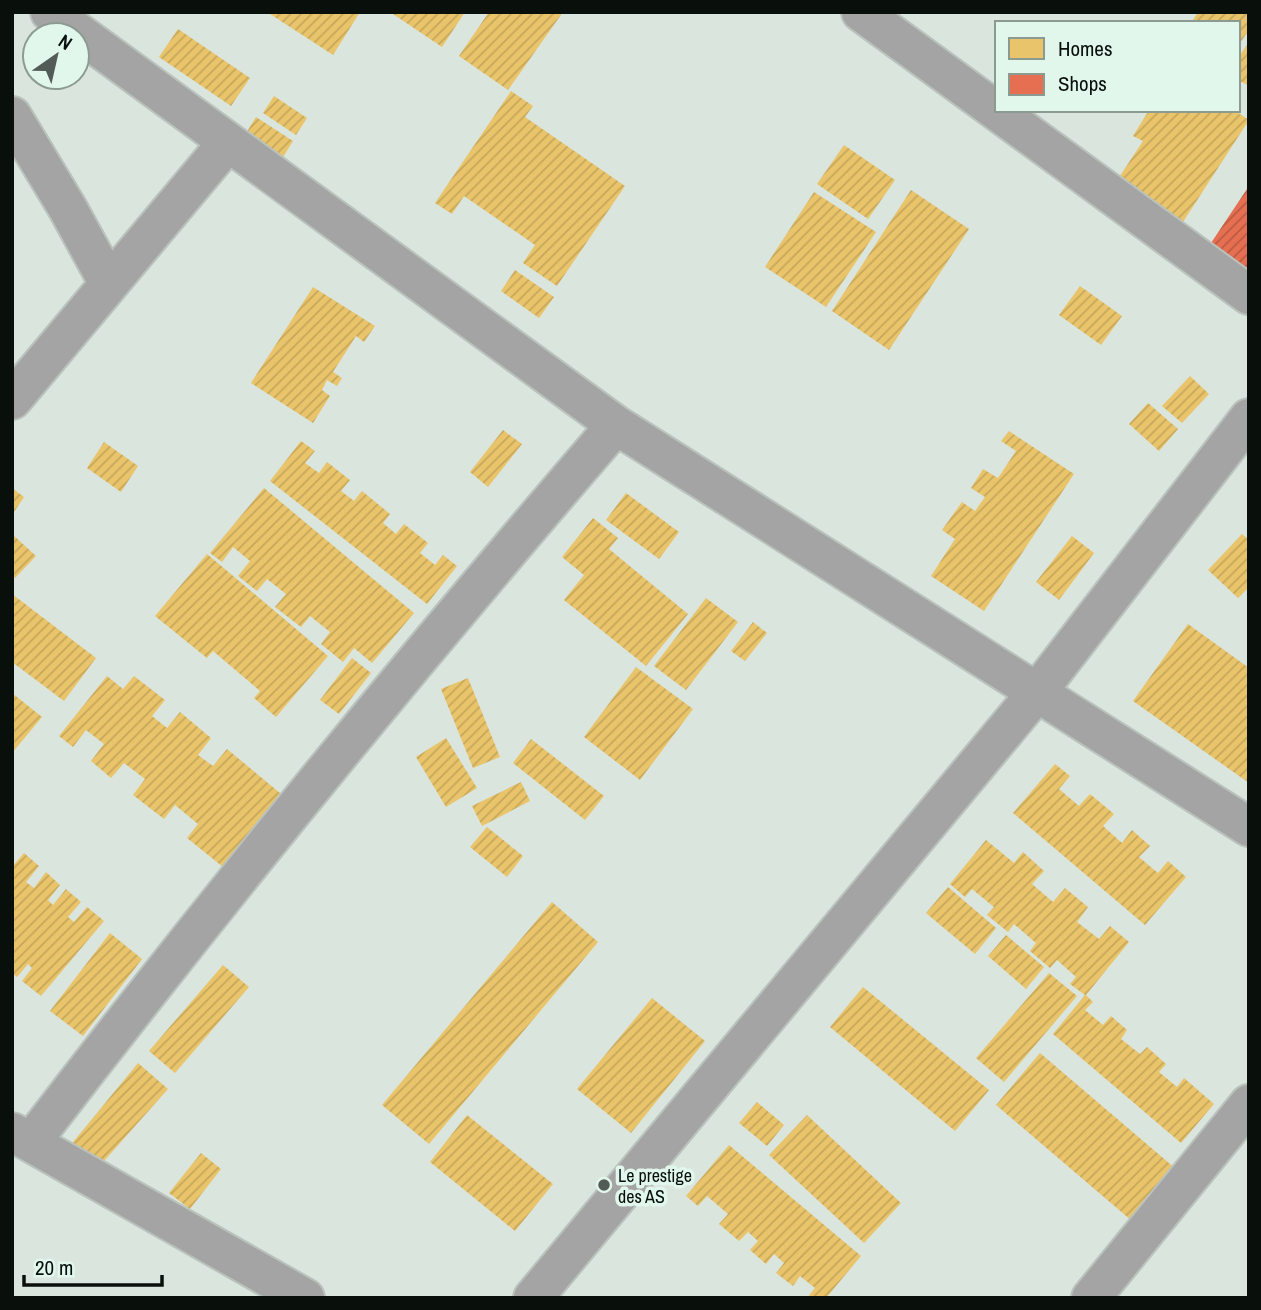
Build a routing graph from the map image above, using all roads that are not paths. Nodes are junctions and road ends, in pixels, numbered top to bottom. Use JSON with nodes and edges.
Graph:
{"nodes":[{"id":1,"x":50,"y":12,"type":"edge"},
{"id":2,"x":861,"y":12,"type":"edge"},
{"id":3,"x":995,"y":110,"type":"edge"},
{"id":4,"x":998,"y":112,"type":"edge"},
{"id":5,"x":12,"y":116,"type":"edge"},
{"id":6,"x":228,"y":142,"type":"junction"},
{"id":7,"x":109,"y":284,"type":"junction"},
{"id":8,"x":1249,"y":295,"type":"edge"},
{"id":9,"x":12,"y":400,"type":"edge"},
{"id":10,"x":1249,"y":418,"type":"edge"},
{"id":11,"x":617,"y":425,"type":"junction"},
{"id":12,"x":1038,"y":691,"type":"junction"},
{"id":13,"x":1249,"y":827,"type":"edge"},
{"id":14,"x":1249,"y":1104,"type":"edge"},
{"id":15,"x":22,"y":1136,"type":"edge"},
{"id":16,"x":305,"y":1298,"type":"edge"},
{"id":17,"x":533,"y":1298,"type":"edge"},
{"id":18,"x":1091,"y":1298,"type":"edge"}],
"edges":[{"from":1,"to":6,"type":"street"},
{"from":2,"to":3,"type":"street"},
{"from":4,"to":8,"type":"street"},
{"from":5,"to":7,"type":"street"},
{"from":6,"to":7,"type":"street"},
{"from":6,"to":11,"type":"street"},
{"from":7,"to":9,"type":"street"},
{"from":10,"to":12,"type":"street"},
{"from":11,"to":12,"type":"street"},
{"from":11,"to":15,"type":"street"},
{"from":12,"to":13,"type":"street"},
{"from":12,"to":17,"type":"street"},
{"from":14,"to":18,"type":"street"},
{"from":15,"to":16,"type":"street"}]}
